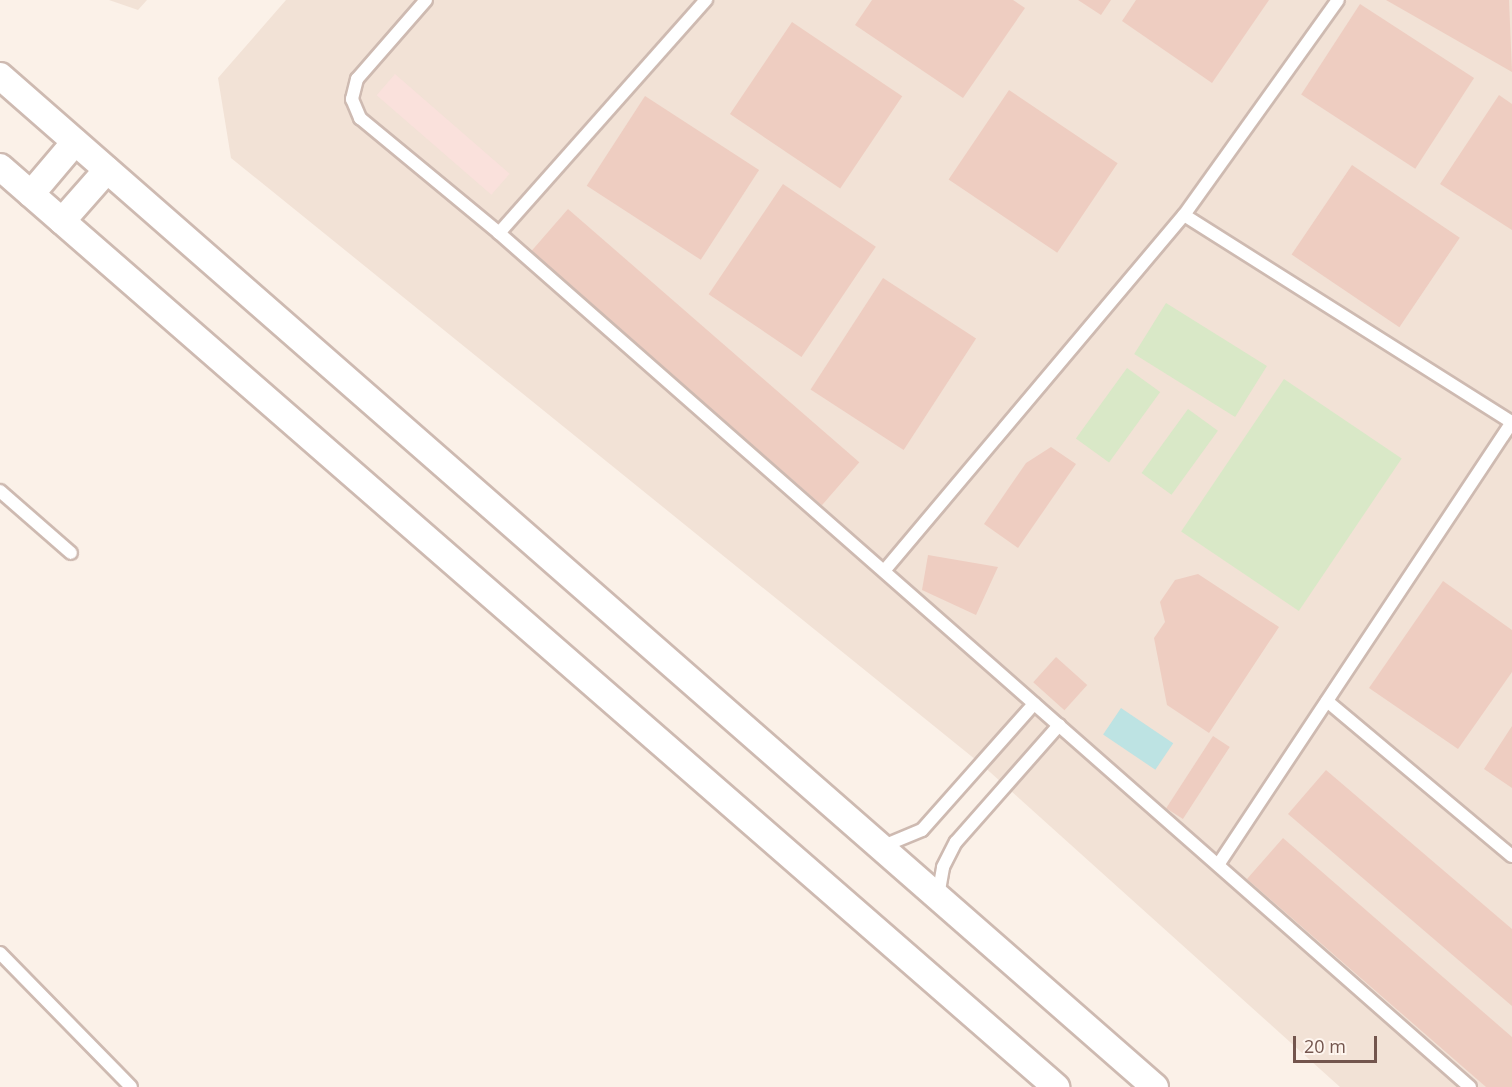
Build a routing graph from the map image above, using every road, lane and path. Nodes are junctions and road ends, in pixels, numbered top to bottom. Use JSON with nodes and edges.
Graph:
{"nodes":[{"id":1,"x":426,"y":0,"type":"edge"},
{"id":2,"x":706,"y":0,"type":"edge"},
{"id":3,"x":1338,"y":0,"type":"edge"},
{"id":4,"x":0,"y":76,"type":"edge"},
{"id":5,"x":75,"y":142,"type":"junction"},
{"id":6,"x":0,"y":167,"type":"edge"},
{"id":7,"x":107,"y":170,"type":"junction"},
{"id":8,"x":32,"y":194,"type":"junction"},
{"id":9,"x":1184,"y":215,"type":"junction"},
{"id":10,"x":62,"y":221,"type":"junction"},
{"id":11,"x":499,"y":233,"type":"junction"},
{"id":12,"x":1512,"y":422,"type":"edge"},
{"id":13,"x":0,"y":491,"type":"edge"},
{"id":14,"x":71,"y":553,"type":"dead end"},
{"id":15,"x":884,"y":571,"type":"junction"},
{"id":16,"x":1327,"y":701,"type":"junction"},
{"id":17,"x":1035,"y":704,"type":"junction"},
{"id":18,"x":1059,"y":725,"type":"junction"},
{"id":19,"x":881,"y":847,"type":"junction"},
{"id":20,"x":1512,"y":856,"type":"edge"},
{"id":21,"x":1218,"y":865,"type":"junction"},
{"id":22,"x":937,"y":897,"type":"junction"},
{"id":23,"x":0,"y":953,"type":"edge"},
{"id":24,"x":131,"y":1087,"type":"edge"},
{"id":25,"x":1056,"y":1087,"type":"edge"},
{"id":26,"x":1155,"y":1087,"type":"edge"},
{"id":27,"x":1470,"y":1087,"type":"edge"}],
"edges":[{"from":1,"to":11,"type":"lane"},
{"from":2,"to":11,"type":"lane"},
{"from":3,"to":9,"type":"lane"},
{"from":4,"to":5,"type":"street"},
{"from":5,"to":7,"type":"street"},
{"from":5,"to":8,"type":"street"},
{"from":6,"to":8,"type":"street"},
{"from":7,"to":10,"type":"street"},
{"from":7,"to":19,"type":"street"},
{"from":8,"to":10,"type":"street"},
{"from":9,"to":12,"type":"lane"},
{"from":9,"to":15,"type":"lane"},
{"from":10,"to":25,"type":"street"},
{"from":11,"to":15,"type":"lane"},
{"from":12,"to":16,"type":"lane"},
{"from":13,"to":14,"type":"lane"},
{"from":15,"to":17,"type":"lane"},
{"from":16,"to":20,"type":"lane"},
{"from":16,"to":21,"type":"lane"},
{"from":17,"to":18,"type":"lane"},
{"from":17,"to":19,"type":"lane"},
{"from":18,"to":21,"type":"lane"},
{"from":18,"to":22,"type":"lane"},
{"from":19,"to":22,"type":"street"},
{"from":21,"to":27,"type":"lane"},
{"from":22,"to":26,"type":"street"},
{"from":23,"to":24,"type":"lane"}]}
